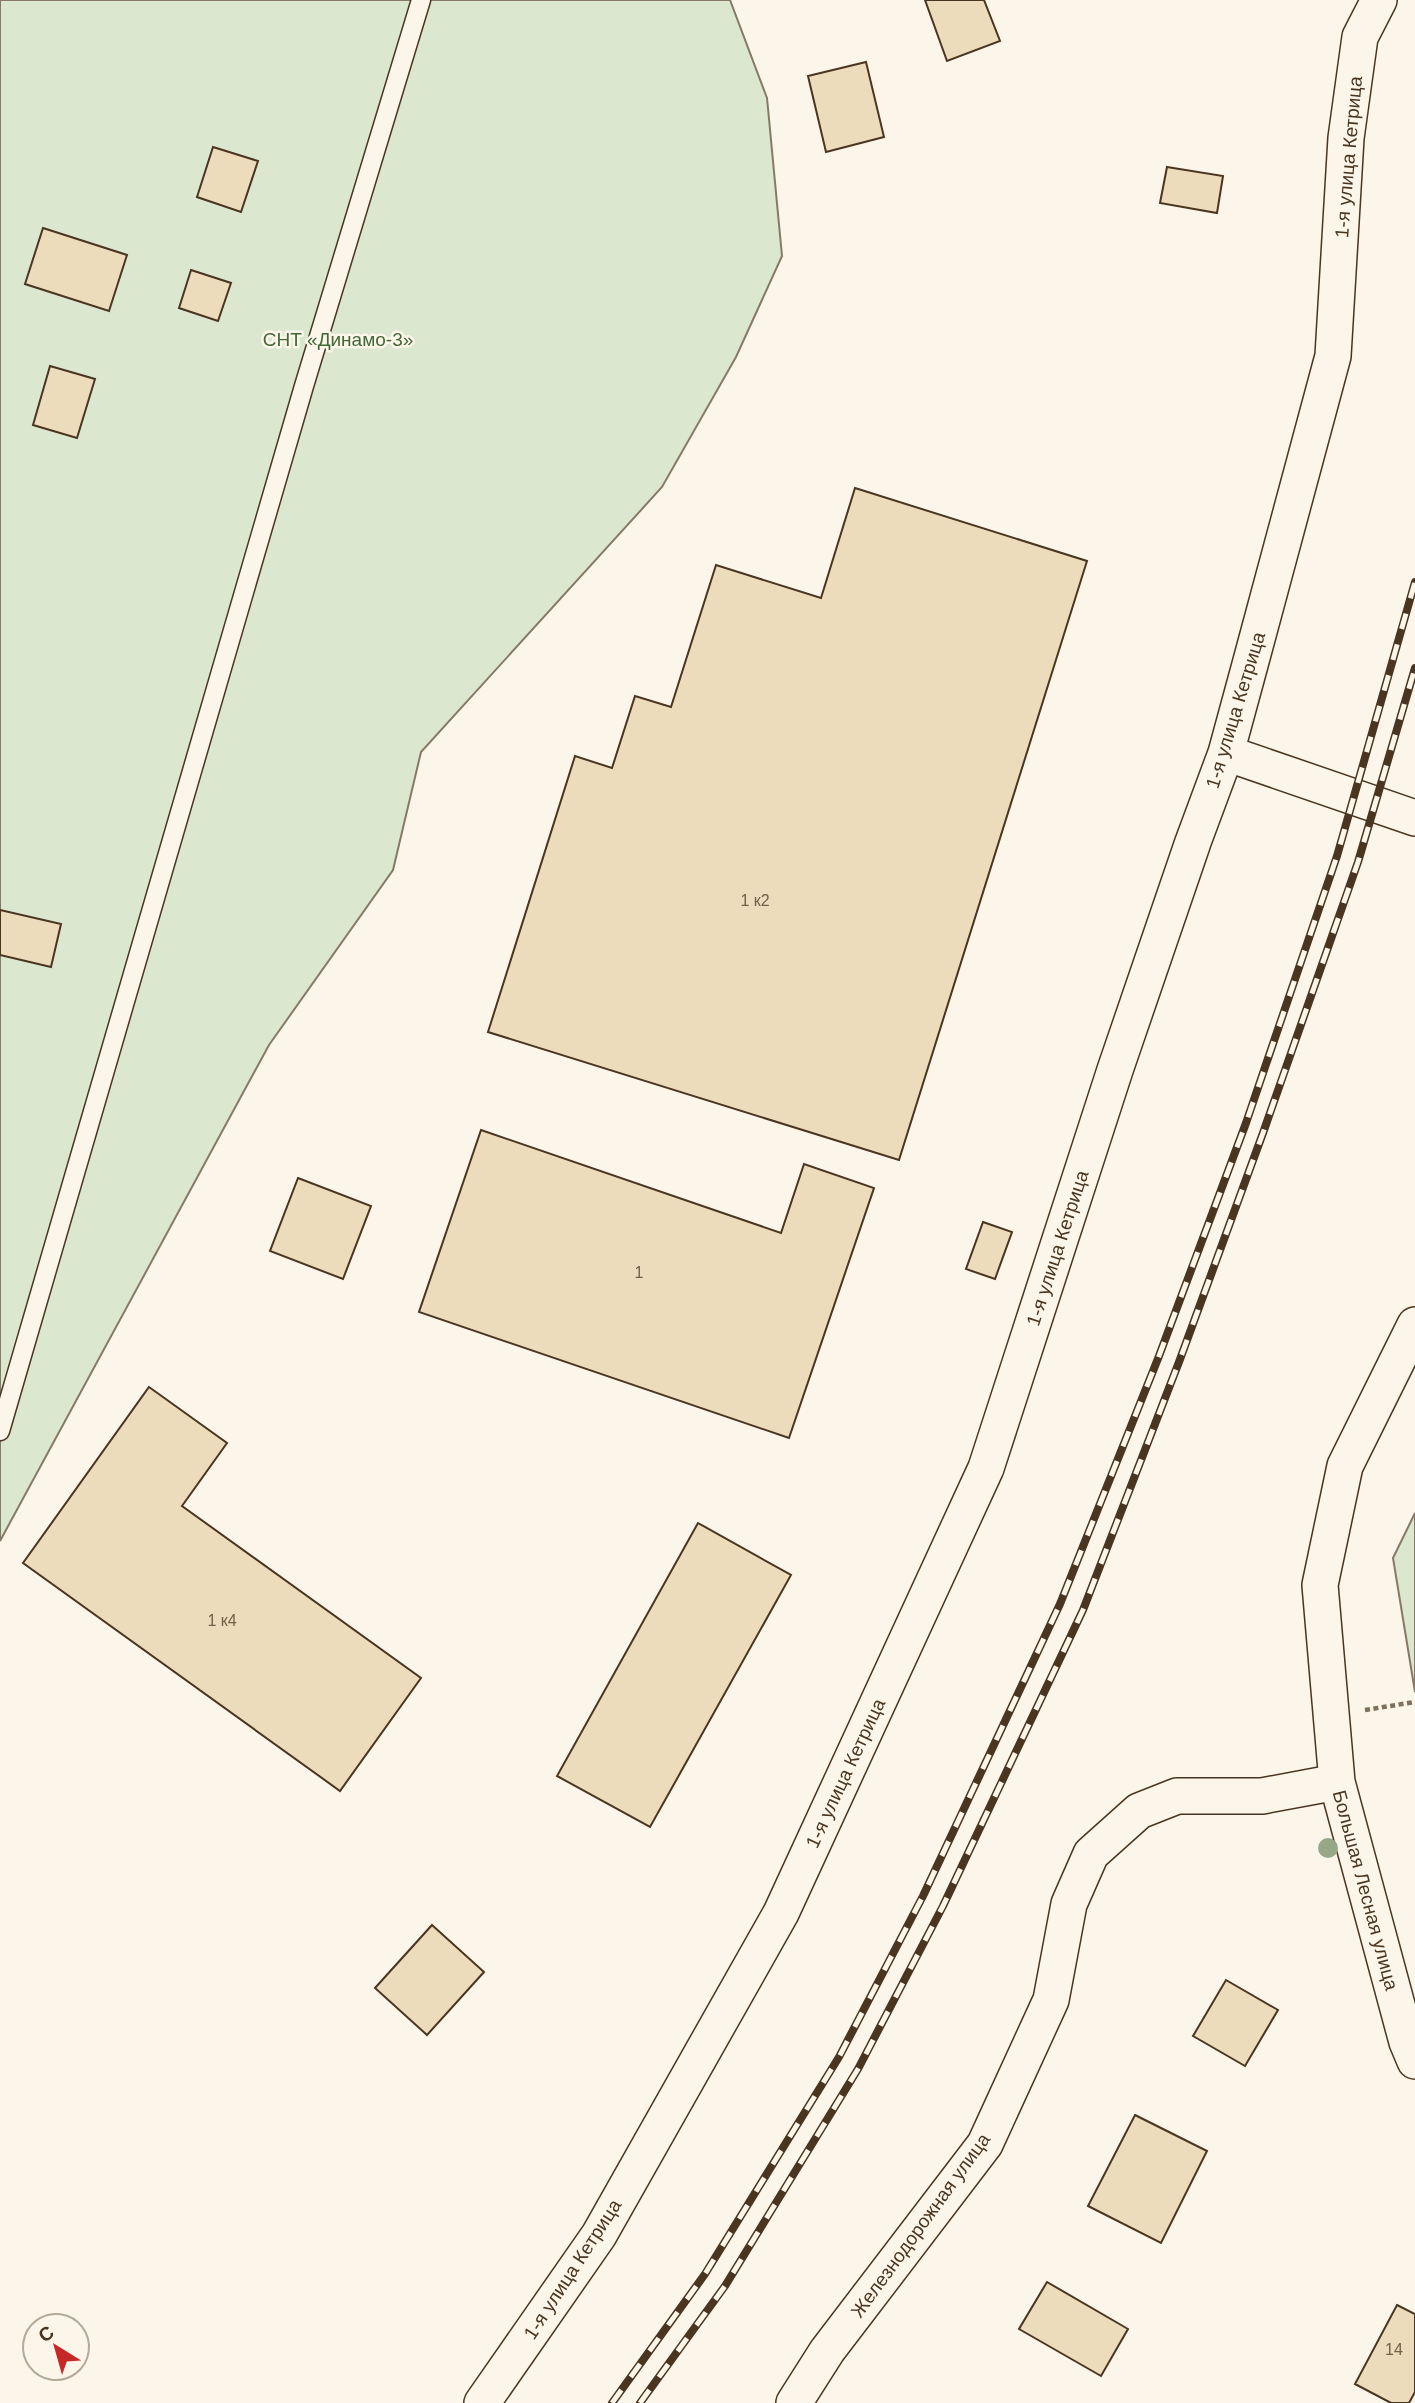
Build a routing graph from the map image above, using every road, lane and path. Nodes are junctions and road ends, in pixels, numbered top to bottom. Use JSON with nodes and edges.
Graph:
{"nodes":[{"id":1,"x":421,"y":0,"type":"edge"},
{"id":2,"x":1379,"y":0,"type":"edge"},
{"id":3,"x":1226,"y":753,"type":"junction"},
{"id":4,"x":1415,"y":818,"type":"edge"},
{"id":5,"x":1415,"y":1325,"type":"edge"},
{"id":6,"x":7,"y":1380,"type":"edge"},
{"id":7,"x":0,"y":1431,"type":"edge"},
{"id":8,"x":1415,"y":1702,"type":"edge"},
{"id":9,"x":1330,"y":1715,"type":"junction"},
{"id":10,"x":1336,"y":1782,"type":"junction"},
{"id":11,"x":1415,"y":2061,"type":"edge"},
{"id":12,"x":482,"y":2403,"type":"edge"},
{"id":13,"x":794,"y":2403,"type":"edge"}],
"edges":[{"from":1,"to":6,"type":"lane"},
{"from":2,"to":3,"type":"street","name":"1-я улица Кетрица"},
{"from":3,"to":4,"type":"street"},
{"from":3,"to":12,"type":"street","name":"1-я улица Кетрица"},
{"from":5,"to":9,"type":"street"},
{"from":6,"to":7,"type":"lane"},
{"from":8,"to":9,"type":"path"},
{"from":9,"to":10,"type":"street","name":"Большая Лесная улица"},
{"from":10,"to":11,"type":"street","name":"Большая Лесная улица"},
{"from":10,"to":13,"type":"street","name":"Железнодорожная улица"}]}
